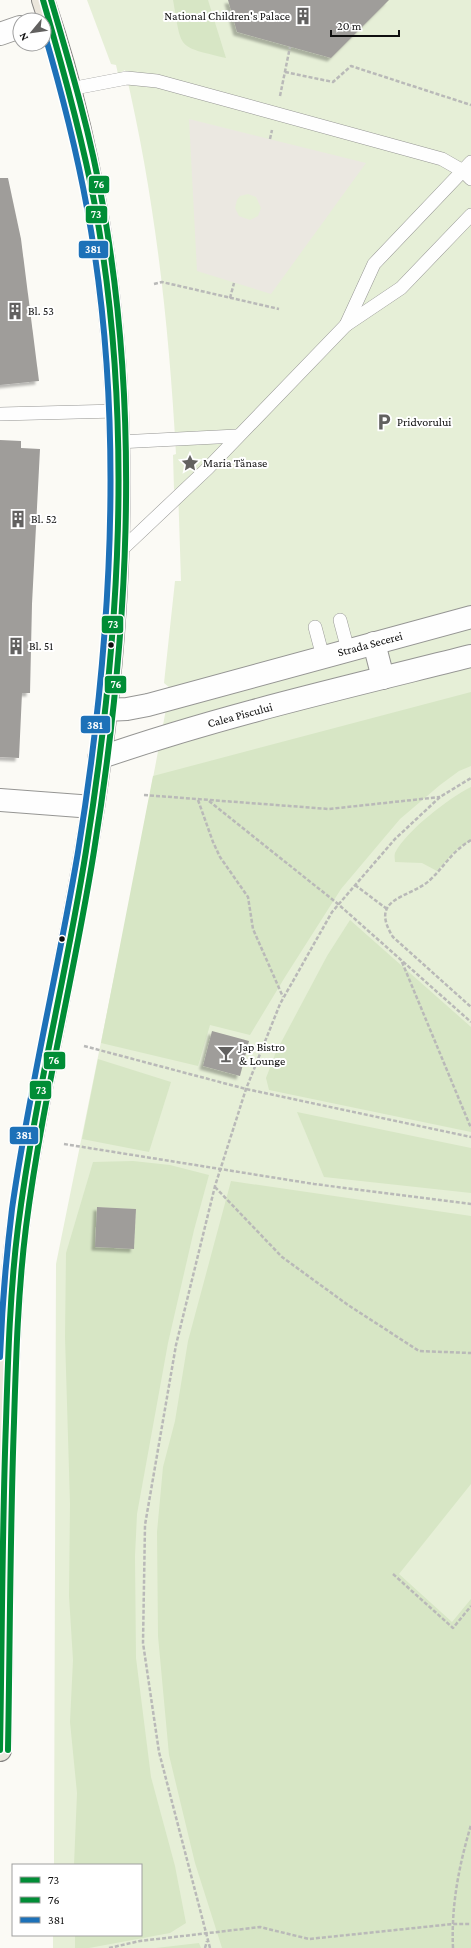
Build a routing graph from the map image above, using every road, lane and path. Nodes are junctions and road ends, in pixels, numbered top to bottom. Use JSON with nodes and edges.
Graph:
{"nodes":[{"id":1,"x":12,"y":30,"type":"edge"},
{"id":2,"x":0,"y":34,"type":"edge"},
{"id":3,"x":52,"y":36,"type":"edge"},
{"id":4,"x":290,"y":47,"type":"dead end"},
{"id":5,"x":285,"y":72,"type":"junction"},
{"id":6,"x":70,"y":89,"type":"junction"},
{"id":7,"x":471,"y":104,"type":"edge"},
{"id":8,"x":276,"y":114,"type":"junction"},
{"id":9,"x":468,"y":171,"type":"edge"},
{"id":10,"x":471,"y":215,"type":"edge"},
{"id":11,"x":234,"y":283,"type":"dead end"},
{"id":12,"x":154,"y":284,"type":"dead end"},
{"id":13,"x":230,"y":298,"type":"junction"},
{"id":14,"x":279,"y":309,"type":"dead end"},
{"id":15,"x":346,"y":325,"type":"junction"},
{"id":16,"x":117,"y":411,"type":"junction"},
{"id":17,"x":0,"y":414,"type":"edge"},
{"id":18,"x":237,"y":436,"type":"junction"},
{"id":19,"x":118,"y":442,"type":"junction"},
{"id":20,"x":116,"y":555,"type":"junction"},
{"id":21,"x":471,"y":616,"type":"edge"},
{"id":22,"x":340,"y":620,"type":"dead end"},
{"id":23,"x":315,"y":627,"type":"dead end"},
{"id":24,"x":374,"y":643,"type":"junction"},
{"id":25,"x":348,"y":650,"type":"junction"},
{"id":26,"x":323,"y":656,"type":"junction"},
{"id":27,"x":471,"y":656,"type":"edge"},
{"id":28,"x":269,"y":671,"type":"junction"},
{"id":29,"x":383,"y":678,"type":"junction"},
{"id":30,"x":278,"y":705,"type":"junction"},
{"id":31,"x":105,"y":710,"type":"junction"},
{"id":32,"x":99,"y":758,"type":"junction"},
{"id":33,"x":471,"y":778,"type":"edge"},
{"id":34,"x":144,"y":795,"type":"dead end"},
{"id":35,"x":440,"y":797,"type":"junction"},
{"id":36,"x":0,"y":800,"type":"edge"},
{"id":37,"x":198,"y":800,"type":"junction"},
{"id":38,"x":209,"y":801,"type":"junction"},
{"id":39,"x":92,"y":807,"type":"junction"},
{"id":40,"x":471,"y":840,"type":"edge"},
{"id":41,"x":355,"y":886,"type":"junction"},
{"id":42,"x":338,"y":904,"type":"junction"},
{"id":43,"x":387,"y":909,"type":"junction"},
{"id":44,"x":402,"y":961,"type":"junction"},
{"id":45,"x":283,"y":998,"type":"junction"},
{"id":46,"x":471,"y":1007,"type":"edge"},
{"id":47,"x":471,"y":1022,"type":"edge"},
{"id":48,"x":84,"y":1046,"type":"dead end"},
{"id":49,"x":246,"y":1089,"type":"junction"},
{"id":50,"x":471,"y":1128,"type":"edge"},
{"id":51,"x":471,"y":1136,"type":"edge"},
{"id":52,"x":64,"y":1144,"type":"dead end"},
{"id":53,"x":221,"y":1168,"type":"junction"},
{"id":54,"x":215,"y":1186,"type":"junction"},
{"id":55,"x":471,"y":1204,"type":"edge"},
{"id":56,"x":471,"y":1353,"type":"edge"},
{"id":57,"x":2,"y":1476,"type":"edge"},
{"id":58,"x":393,"y":1574,"type":"dead end"},
{"id":59,"x":471,"y":1606,"type":"edge"},
{"id":60,"x":0,"y":1750,"type":"edge"},
{"id":61,"x":471,"y":1825,"type":"edge"},
{"id":62,"x":453,"y":1924,"type":"junction"},
{"id":63,"x":471,"y":1924,"type":"edge"},
{"id":64,"x":205,"y":1933,"type":"junction"},
{"id":65,"x":208,"y":1940,"type":"junction"},
{"id":66,"x":109,"y":1948,"type":"edge"},
{"id":67,"x":205,"y":1948,"type":"edge"},
{"id":68,"x":210,"y":1948,"type":"edge"},
{"id":69,"x":453,"y":1948,"type":"edge"}],
"edges":[{"from":1,"to":2,"type":"street"},
{"from":3,"to":6,"type":"main road"},
{"from":4,"to":5,"type":"path"},
{"from":5,"to":7,"type":"path"},
{"from":5,"to":8,"type":"path"},
{"from":6,"to":8,"type":"lane"},
{"from":6,"to":16,"type":"main road"},
{"from":8,"to":9,"type":"lane"},
{"from":9,"to":15,"type":"lane"},
{"from":10,"to":15,"type":"lane"},
{"from":11,"to":13,"type":"path"},
{"from":12,"to":13,"type":"path"},
{"from":13,"to":14,"type":"path"},
{"from":15,"to":18,"type":"lane"},
{"from":16,"to":17,"type":"lane"},
{"from":16,"to":19,"type":"main road"},
{"from":18,"to":19,"type":"lane"},
{"from":18,"to":20,"type":"lane"},
{"from":19,"to":20,"type":"main road"},
{"from":20,"to":31,"type":"main road"},
{"from":21,"to":24,"type":"street","name":"Strada Secerei"},
{"from":22,"to":25,"type":"lane"},
{"from":23,"to":26,"type":"lane"},
{"from":24,"to":25,"type":"street","name":"Strada Secerei"},
{"from":24,"to":29,"type":"street"},
{"from":25,"to":26,"type":"street","name":"Strada Secerei"},
{"from":26,"to":28,"type":"street","name":"Strada Secerei"},
{"from":27,"to":29,"type":"street","name":"Calea Piscului"},
{"from":28,"to":30,"type":"street"},
{"from":28,"to":31,"type":"street","name":"Strada Secerei"},
{"from":29,"to":30,"type":"street","name":"Calea Piscului"},
{"from":30,"to":32,"type":"street","name":"Calea Piscului"},
{"from":31,"to":32,"type":"main road"},
{"from":32,"to":39,"type":"main road"},
{"from":33,"to":35,"type":"path"},
{"from":34,"to":37,"type":"path"},
{"from":35,"to":38,"type":"path"},
{"from":35,"to":41,"type":"path"},
{"from":36,"to":39,"type":"street"},
{"from":37,"to":38,"type":"path"},
{"from":37,"to":45,"type":"path"},
{"from":38,"to":42,"type":"path"},
{"from":39,"to":57,"type":"main road"},
{"from":40,"to":43,"type":"path"},
{"from":41,"to":42,"type":"path"},
{"from":41,"to":43,"type":"path"},
{"from":42,"to":44,"type":"path"},
{"from":42,"to":45,"type":"path"},
{"from":43,"to":46,"type":"path"},
{"from":44,"to":47,"type":"path"},
{"from":44,"to":50,"type":"path"},
{"from":45,"to":49,"type":"path"},
{"from":48,"to":49,"type":"path"},
{"from":49,"to":51,"type":"path"},
{"from":49,"to":53,"type":"path"},
{"from":52,"to":53,"type":"path"},
{"from":53,"to":54,"type":"path"},
{"from":53,"to":55,"type":"path"},
{"from":54,"to":56,"type":"path"},
{"from":54,"to":64,"type":"path"},
{"from":57,"to":60,"type":"main road"},
{"from":58,"to":59,"type":"path"},
{"from":61,"to":62,"type":"path"},
{"from":62,"to":63,"type":"path"},
{"from":62,"to":64,"type":"path"},
{"from":62,"to":69,"type":"path"},
{"from":64,"to":65,"type":"path"},
{"from":64,"to":66,"type":"path"},
{"from":65,"to":67,"type":"path"},
{"from":65,"to":68,"type":"path"}]}
